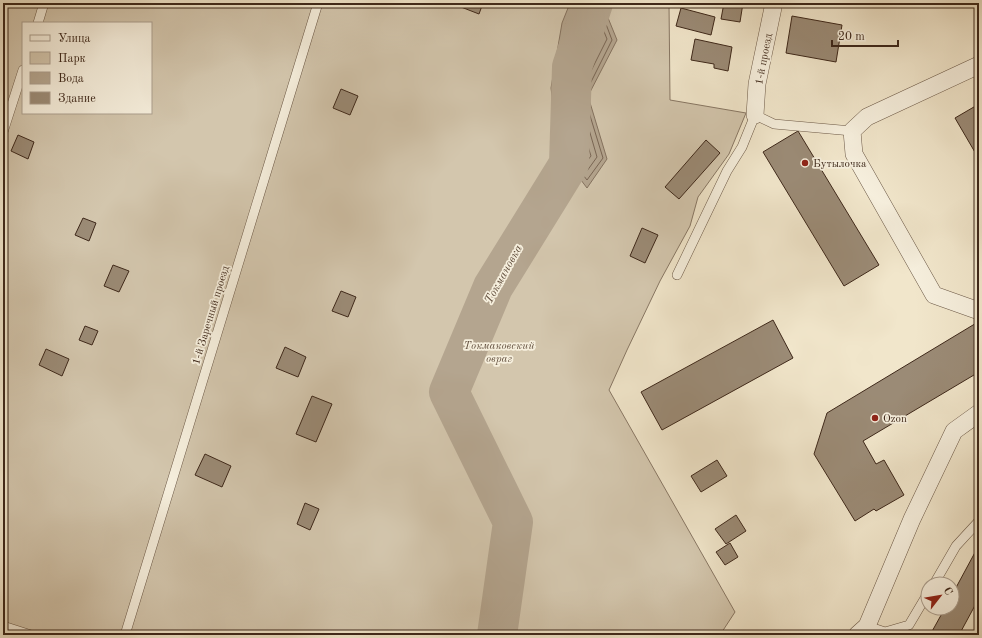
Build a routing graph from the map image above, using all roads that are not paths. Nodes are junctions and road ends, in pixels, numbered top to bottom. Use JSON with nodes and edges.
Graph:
{"nodes":[{"id":1,"x":44,"y":3,"type":"edge"},
{"id":2,"x":318,"y":3,"type":"edge"},
{"id":3,"x":774,"y":3,"type":"edge"},
{"id":4,"x":38,"y":22,"type":"edge"},
{"id":5,"x":979,"y":66,"type":"edge"},
{"id":6,"x":22,"y":73,"type":"edge"},
{"id":7,"x":755,"y":115,"type":"junction"},
{"id":8,"x":852,"y":131,"type":"junction"},
{"id":9,"x":3,"y":132,"type":"edge"},
{"id":10,"x":677,"y":275,"type":"dead end"},
{"id":11,"x":979,"y":311,"type":"edge"},
{"id":12,"x":979,"y":413,"type":"edge"},
{"id":13,"x":979,"y":521,"type":"edge"},
{"id":14,"x":939,"y":576,"type":"edge"},
{"id":15,"x":920,"y":606,"type":"edge"},
{"id":16,"x":3,"y":626,"type":"edge"},
{"id":17,"x":862,"y":630,"type":"edge"},
{"id":18,"x":31,"y":635,"type":"edge"},
{"id":19,"x":125,"y":635,"type":"edge"}],
"edges":[{"from":1,"to":4,"type":"lane"},
{"from":2,"to":19,"type":"lane","name":"1-й Заречный проезд"},
{"from":3,"to":7,"type":"street","name":"1-й проезд"},
{"from":5,"to":8,"type":"street"},
{"from":6,"to":9,"type":"lane"},
{"from":7,"to":8,"type":"lane"},
{"from":7,"to":10,"type":"lane"},
{"from":8,"to":11,"type":"street"},
{"from":12,"to":17,"type":"street"},
{"from":13,"to":14,"type":"lane"},
{"from":15,"to":17,"type":"lane"},
{"from":16,"to":18,"type":"lane"}]}
